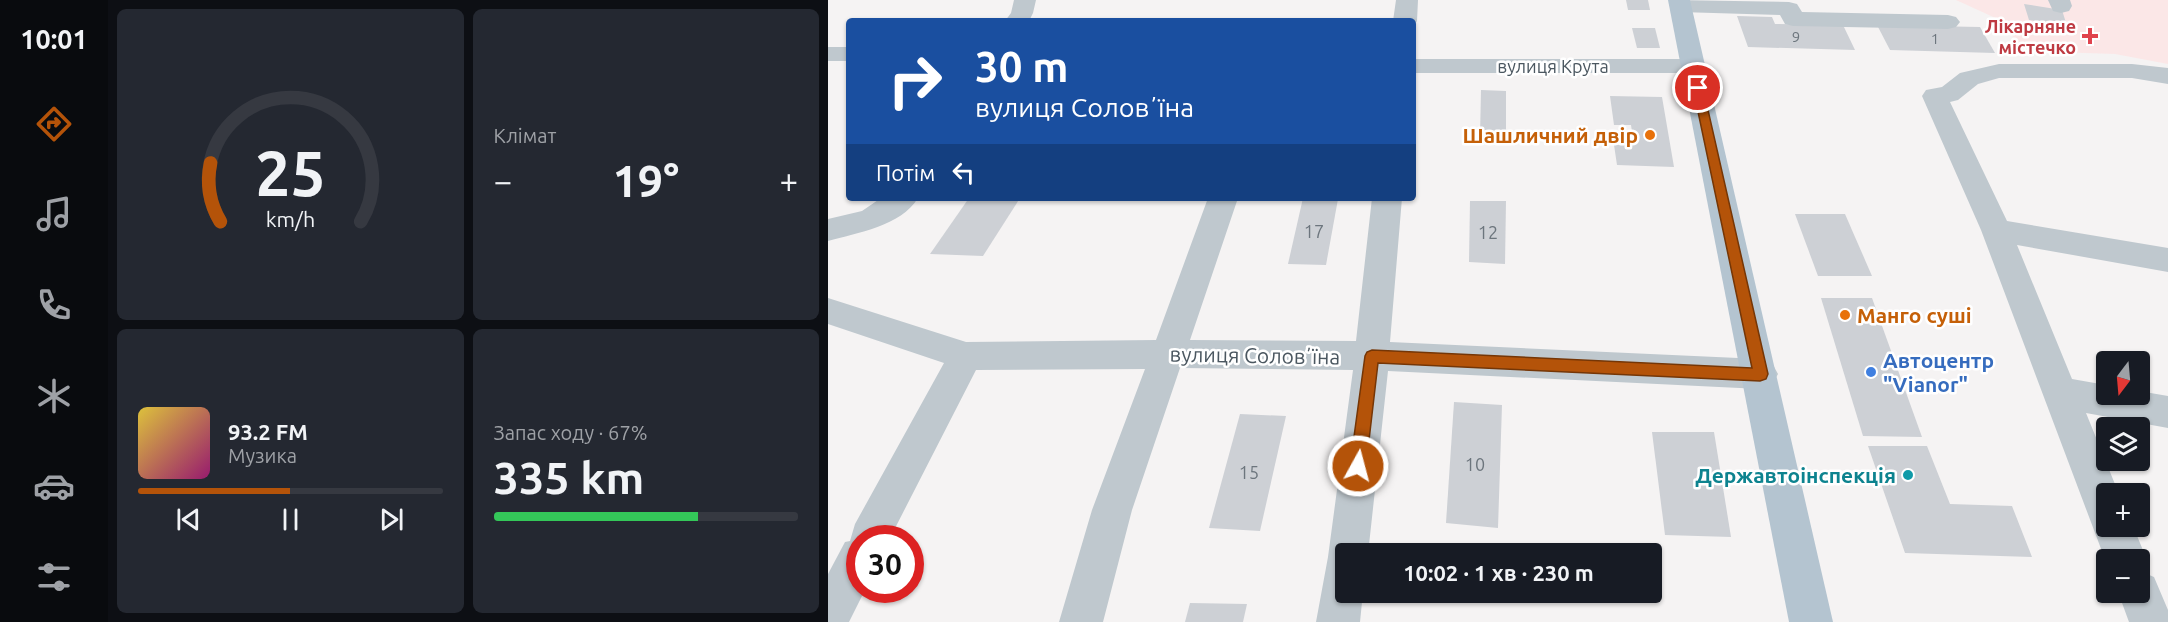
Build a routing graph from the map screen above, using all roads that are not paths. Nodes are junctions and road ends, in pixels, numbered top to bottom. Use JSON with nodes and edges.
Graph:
{"nodes":[{"id":1,"x":1025,"y":0,"type":"edge"},
{"id":2,"x":1407,"y":0,"type":"edge"},
{"id":3,"x":1680,"y":2,"type":"edge"},
{"id":4,"x":1787,"y":4,"type":"edge"},
{"id":5,"x":1019,"y":18,"type":"edge"},
{"id":6,"x":1405,"y":18,"type":"edge"},
{"id":7,"x":1948,"y":22,"type":"dead end"},
{"id":8,"x":828,"y":54,"type":"edge"},
{"id":9,"x":846,"y":54,"type":"edge"},
{"id":10,"x":1416,"y":66,"type":"edge"},
{"id":11,"x":1693,"y":66,"type":"junction"},
{"id":12,"x":2168,"y":76,"type":"edge"},
{"id":13,"x":898,"y":201,"type":"edge"},
{"id":14,"x":1222,"y":201,"type":"edge"},
{"id":15,"x":1387,"y":201,"type":"edge"},
{"id":16,"x":828,"y":230,"type":"edge"},
{"id":17,"x":1996,"y":230,"type":"junction"},
{"id":18,"x":2168,"y":260,"type":"edge"},
{"id":19,"x":828,"y":311,"type":"edge"},
{"id":20,"x":1169,"y":354,"type":"junction"},
{"id":21,"x":966,"y":356,"type":"junction"},
{"id":22,"x":1372,"y":356,"type":"junction"},
{"id":23,"x":1760,"y":374,"type":"junction"},
{"id":24,"x":2059,"y":392,"type":"junction"},
{"id":25,"x":2168,"y":412,"type":"edge"},
{"id":26,"x":2096,"y":485,"type":"edge"},
{"id":27,"x":876,"y":525,"type":"edge"},
{"id":28,"x":1348,"y":543,"type":"edge"},
{"id":29,"x":846,"y":583,"type":"edge"},
{"id":30,"x":1341,"y":603,"type":"edge"},
{"id":31,"x":2143,"y":603,"type":"edge"},
{"id":32,"x":828,"y":616,"type":"edge"},
{"id":33,"x":1081,"y":622,"type":"edge"},
{"id":34,"x":1338,"y":622,"type":"edge"},
{"id":35,"x":1811,"y":622,"type":"edge"},
{"id":36,"x":2151,"y":622,"type":"edge"}],
"edges":[{"from":1,"to":5,"type":"street"},
{"from":2,"to":6,"type":"street"},
{"from":3,"to":4,"type":"street"},
{"from":3,"to":11,"type":"main road"},
{"from":4,"to":7,"type":"street"},
{"from":8,"to":9,"type":"street"},
{"from":10,"to":11,"type":"street","name":"вулиця Крута"},
{"from":11,"to":23,"type":"main road"},
{"from":12,"to":17,"type":"street"},
{"from":13,"to":16,"type":"street"},
{"from":14,"to":20,"type":"street"},
{"from":15,"to":22,"type":"street"},
{"from":17,"to":18,"type":"street"},
{"from":17,"to":24,"type":"street"},
{"from":19,"to":21,"type":"street","name":"вулиця Соловʼїна"},
{"from":20,"to":21,"type":"street","name":"вулиця Соловʼїна"},
{"from":20,"to":22,"type":"street","name":"вулиця Соловʼїна"},
{"from":20,"to":33,"type":"street"},
{"from":21,"to":27,"type":"street"},
{"from":22,"to":23,"type":"street","name":"вулиця Соловʼїна"},
{"from":22,"to":28,"type":"street"},
{"from":23,"to":35,"type":"main road"},
{"from":24,"to":25,"type":"street"},
{"from":24,"to":26,"type":"street"},
{"from":29,"to":32,"type":"street"},
{"from":30,"to":34,"type":"street"},
{"from":31,"to":36,"type":"street"}]}
